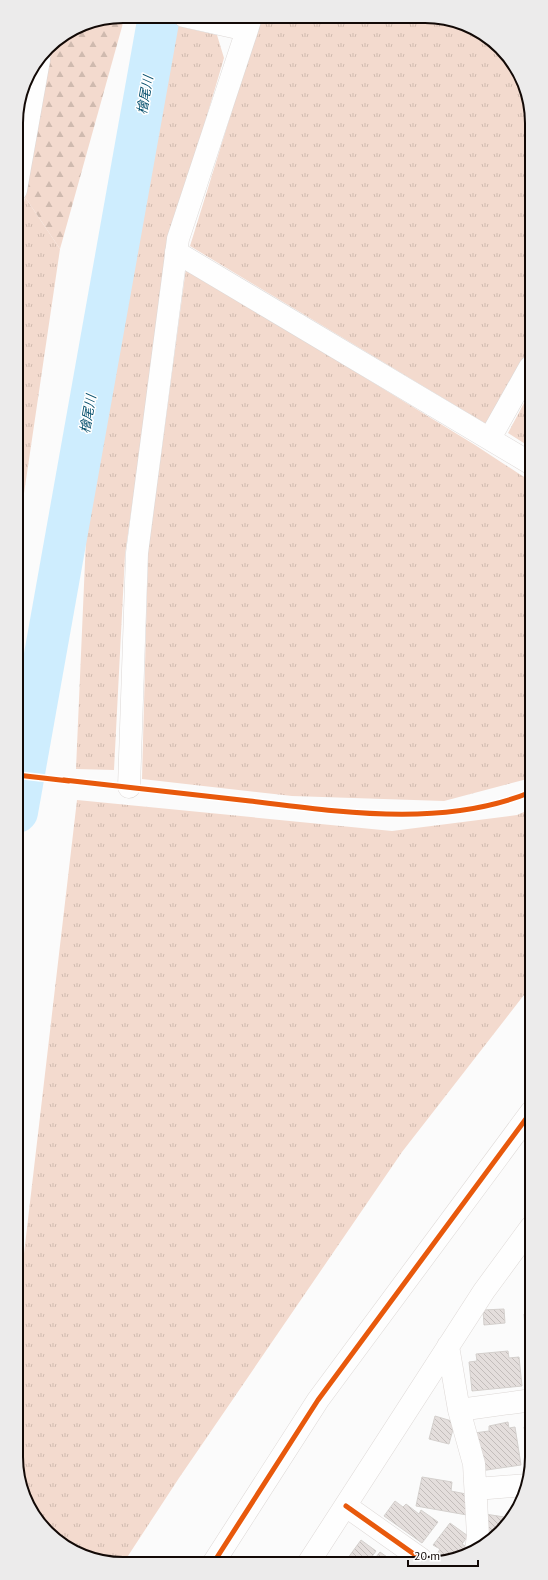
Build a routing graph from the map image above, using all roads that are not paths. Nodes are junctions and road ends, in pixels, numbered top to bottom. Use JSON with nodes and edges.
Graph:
{"nodes":[{"id":1,"x":210,"y":23,"type":"edge"},
{"id":2,"x":249,"y":24,"type":"edge"},
{"id":3,"x":37,"y":72,"type":"edge"},
{"id":4,"x":23,"y":150,"type":"edge"},
{"id":5,"x":176,"y":252,"type":"junction"},
{"id":6,"x":525,"y":376,"type":"edge"},
{"id":7,"x":490,"y":438,"type":"junction"},
{"id":8,"x":525,"y":460,"type":"edge"},
{"id":9,"x":129,"y":787,"type":"dead end"},
{"id":10,"x":525,"y":1120,"type":"edge"},
{"id":11,"x":525,"y":1236,"type":"edge"},
{"id":12,"x":448,"y":1346,"type":"junction"},
{"id":13,"x":525,"y":1401,"type":"edge"},
{"id":14,"x":459,"y":1410,"type":"junction"},
{"id":15,"x":521,"y":1485,"type":"edge"},
{"id":16,"x":476,"y":1489,"type":"junction"},
{"id":17,"x":346,"y":1506,"type":"junction"},
{"id":18,"x":477,"y":1542,"type":"edge"},
{"id":19,"x":217,"y":1557,"type":"edge"},
{"id":20,"x":312,"y":1557,"type":"edge"},
{"id":21,"x":419,"y":1557,"type":"edge"}],
"edges":[{"from":1,"to":2,"type":"street"},
{"from":2,"to":5,"type":"street"},
{"from":3,"to":4,"type":"street"},
{"from":5,"to":7,"type":"street"},
{"from":5,"to":9,"type":"street"},
{"from":6,"to":7,"type":"street"},
{"from":7,"to":8,"type":"street"},
{"from":10,"to":19,"type":"street"},
{"from":11,"to":12,"type":"street"},
{"from":12,"to":14,"type":"street"},
{"from":12,"to":17,"type":"street"},
{"from":13,"to":14,"type":"street"},
{"from":14,"to":16,"type":"street"},
{"from":15,"to":16,"type":"street"},
{"from":16,"to":18,"type":"street"},
{"from":17,"to":20,"type":"street"},
{"from":17,"to":21,"type":"street"}]}
